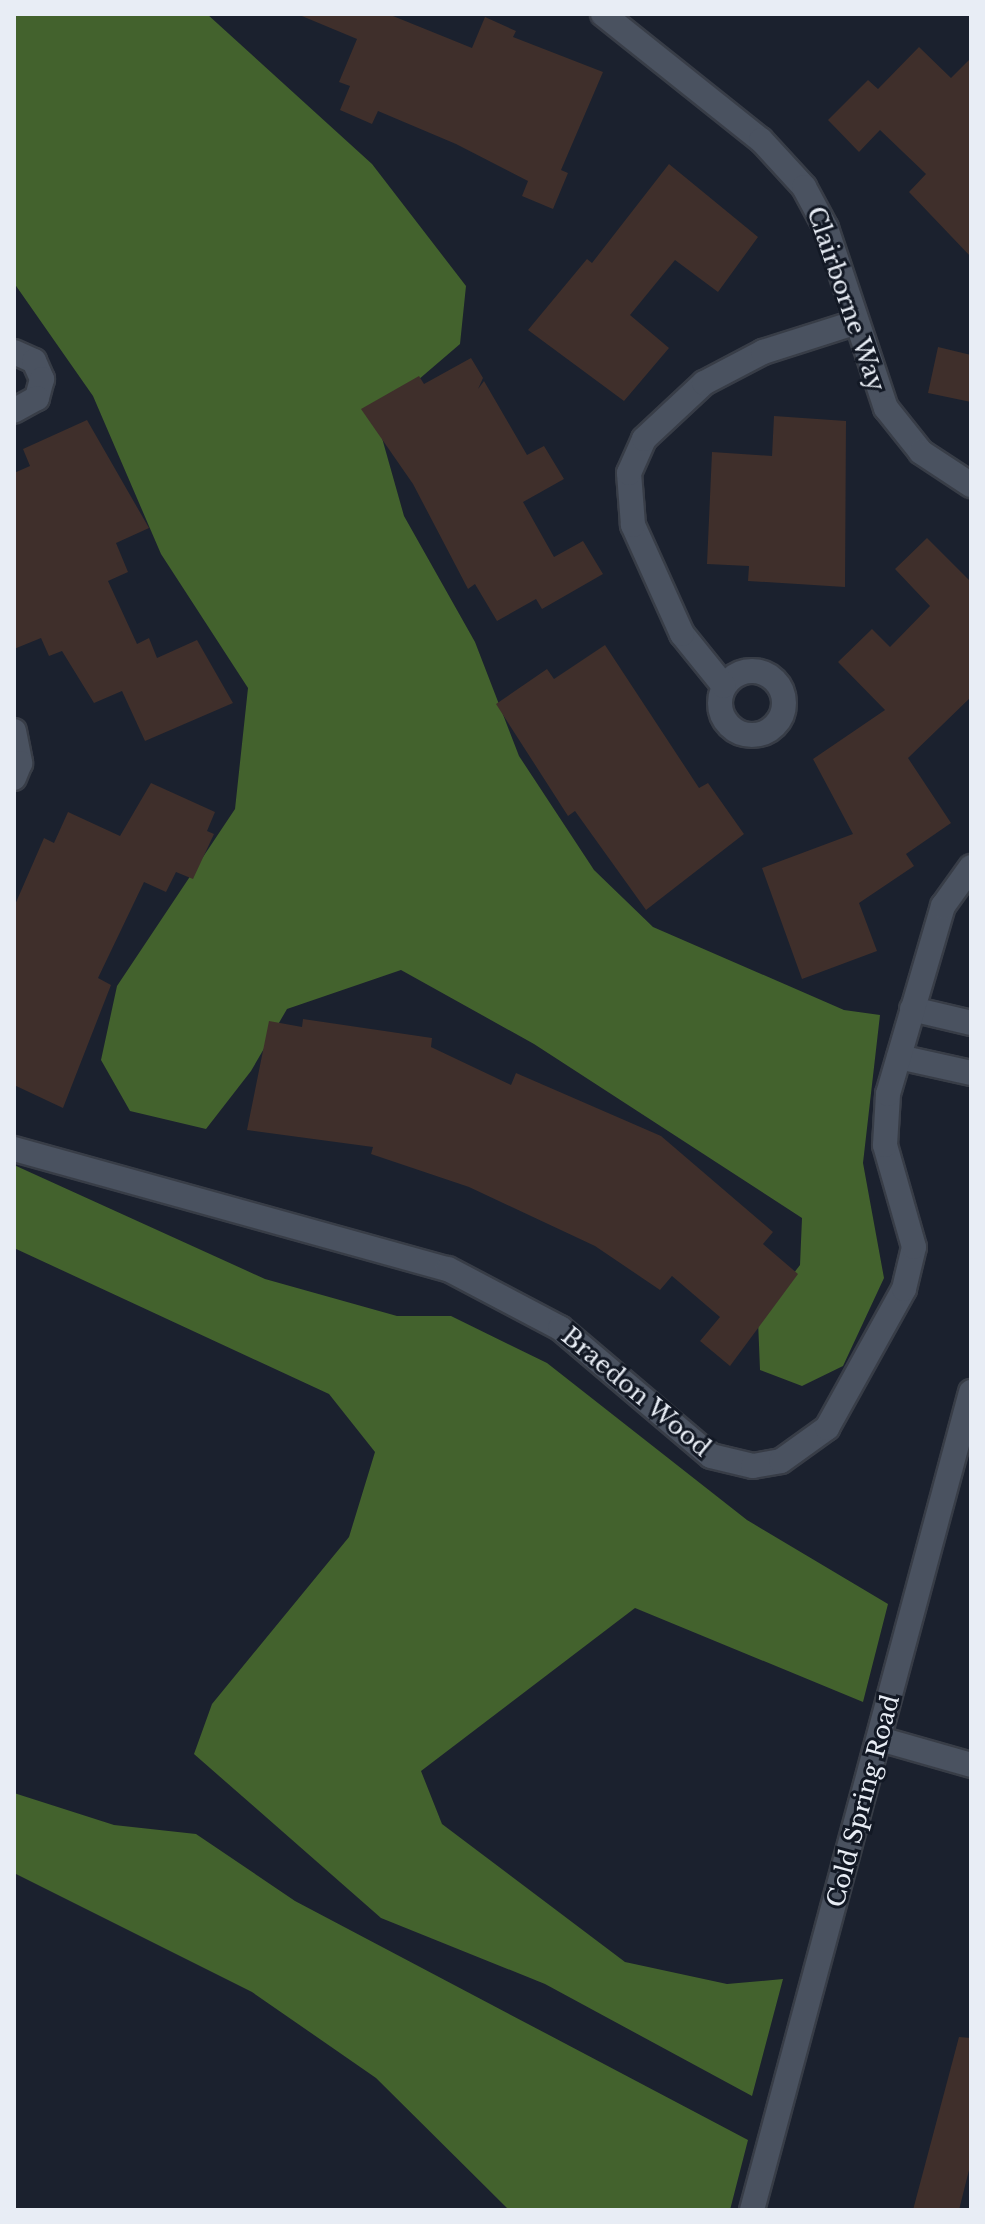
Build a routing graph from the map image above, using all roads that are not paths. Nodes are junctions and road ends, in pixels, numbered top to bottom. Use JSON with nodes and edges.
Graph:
{"nodes":[{"id":1,"x":603,"y":14,"type":"edge"},
{"id":2,"x":854,"y":323,"type":"junction"},
{"id":3,"x":14,"y":352,"type":"edge"},
{"id":4,"x":14,"y":411,"type":"edge"},
{"id":5,"x":971,"y":485,"type":"edge"},
{"id":6,"x":724,"y":686,"type":"dead end"},
{"id":7,"x":14,"y":731,"type":"edge"},
{"id":8,"x":14,"y":778,"type":"edge"},
{"id":9,"x":971,"y":867,"type":"edge"},
{"id":10,"x":912,"y":1009,"type":"junction"},
{"id":11,"x":971,"y":1023,"type":"edge"},
{"id":12,"x":899,"y":1057,"type":"junction"},
{"id":13,"x":971,"y":1073,"type":"edge"},
{"id":14,"x":14,"y":1149,"type":"edge"},
{"id":15,"x":971,"y":1392,"type":"edge"},
{"id":16,"x":880,"y":1739,"type":"junction"},
{"id":17,"x":971,"y":1765,"type":"edge"},
{"id":18,"x":752,"y":2210,"type":"edge"}],
"edges":[{"from":1,"to":2,"type":"street","name":"Clairborne Way"},
{"from":2,"to":5,"type":"street","name":"Clairborne Way"},
{"from":2,"to":6,"type":"street"},
{"from":3,"to":4,"type":"street"},
{"from":7,"to":8,"type":"street"},
{"from":9,"to":10,"type":"street"},
{"from":10,"to":11,"type":"street"},
{"from":10,"to":12,"type":"street","name":"Braedon Wood"},
{"from":12,"to":13,"type":"street"},
{"from":12,"to":14,"type":"street","name":"Braedon Wood"},
{"from":15,"to":16,"type":"street","name":"Cold Spring Road"},
{"from":16,"to":17,"type":"street"},
{"from":16,"to":18,"type":"street","name":"Cold Spring Road"}]}
